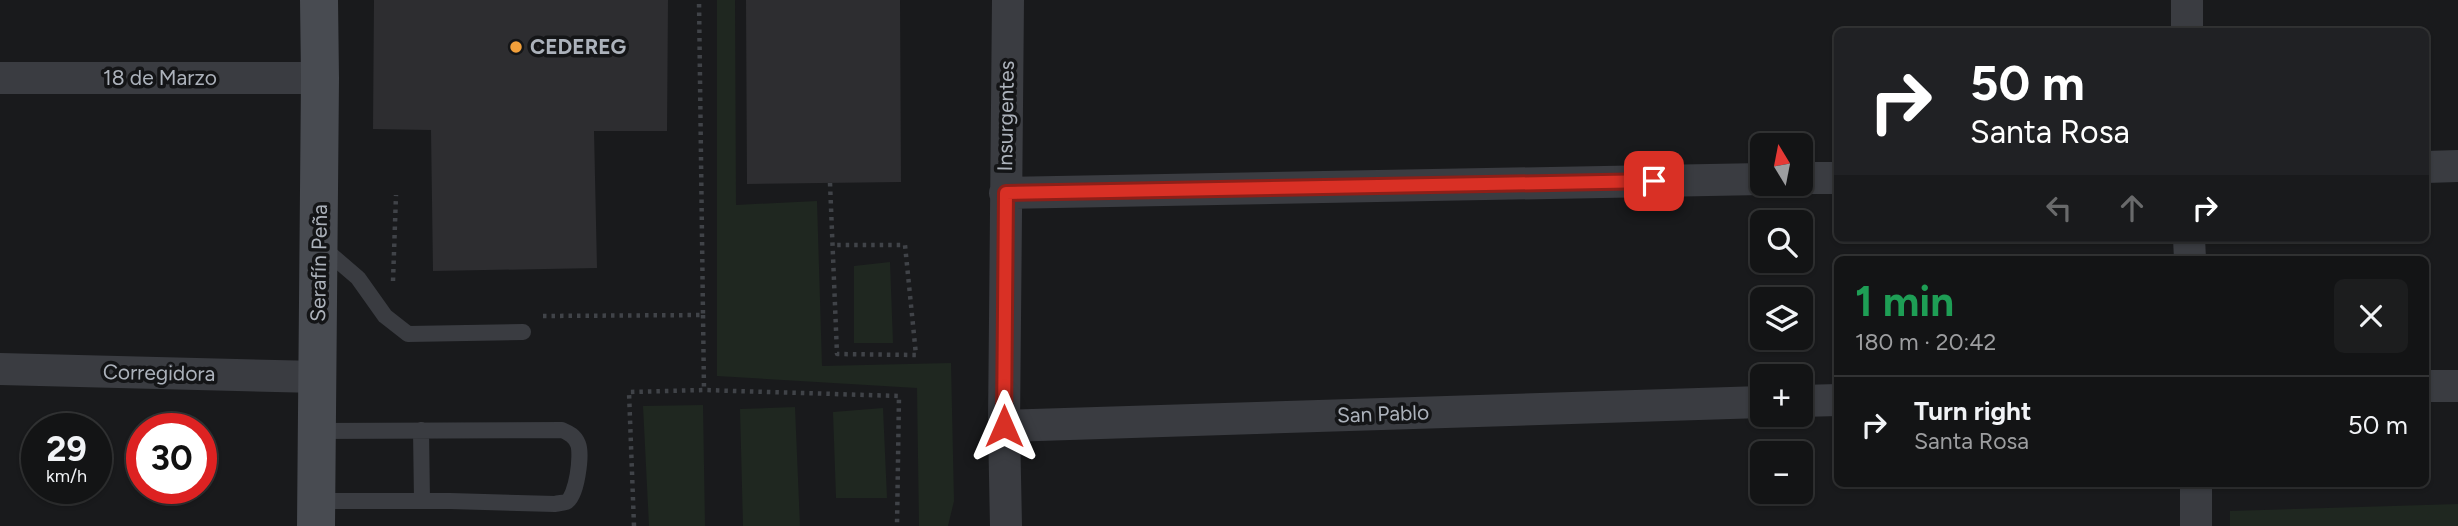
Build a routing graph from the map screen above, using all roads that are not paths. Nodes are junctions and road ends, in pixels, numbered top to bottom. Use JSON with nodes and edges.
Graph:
{"nodes":[{"id":1,"x":319,"y":0,"type":"edge"},
{"id":2,"x":1007,"y":0,"type":"edge"},
{"id":3,"x":2187,"y":0,"type":"edge"},
{"id":4,"x":2187,"y":28,"type":"edge"},
{"id":5,"x":0,"y":78,"type":"edge"},
{"id":6,"x":320,"y":78,"type":"junction"},
{"id":7,"x":2458,"y":166,"type":"edge"},
{"id":8,"x":2429,"y":167,"type":"edge"},
{"id":9,"x":1813,"y":178,"type":"edge"},
{"id":10,"x":1834,"y":178,"type":"edge"},
{"id":11,"x":1750,"y":179,"type":"edge"},
{"id":12,"x":1006,"y":193,"type":"junction"},
{"id":13,"x":319,"y":245,"type":"junction"},
{"id":14,"x":523,"y":332,"type":"dead end"},
{"id":15,"x":0,"y":369,"type":"edge"},
{"id":16,"x":318,"y":377,"type":"junction"},
{"id":17,"x":2429,"y":386,"type":"edge"},
{"id":18,"x":2458,"y":386,"type":"edge"},
{"id":19,"x":1834,"y":400,"type":"edge"},
{"id":20,"x":1813,"y":401,"type":"edge"},
{"id":21,"x":1750,"y":402,"type":"edge"},
{"id":22,"x":1004,"y":426,"type":"junction"},
{"id":23,"x":421,"y":430,"type":"junction"},
{"id":24,"x":316,"y":431,"type":"junction"},
{"id":25,"x":2196,"y":487,"type":"edge"},
{"id":26,"x":422,"y":501,"type":"junction"},
{"id":27,"x":316,"y":514,"type":"edge"},
{"id":28,"x":1006,"y":526,"type":"edge"},
{"id":29,"x":2196,"y":526,"type":"edge"}],
"edges":[{"from":1,"to":6,"type":"main road","name":"Serafín Peña"},
{"from":2,"to":12,"type":"street","name":"Insurgentes"},
{"from":3,"to":4,"type":"street"},
{"from":5,"to":6,"type":"street","name":"18 de Marzo"},
{"from":6,"to":13,"type":"main road","name":"Serafín Peña"},
{"from":7,"to":8,"type":"street"},
{"from":9,"to":10,"type":"street"},
{"from":11,"to":12,"type":"street"},
{"from":12,"to":22,"type":"street","name":"Insurgentes"},
{"from":13,"to":14,"type":"lane"},
{"from":13,"to":16,"type":"main road","name":"Serafín Peña"},
{"from":15,"to":16,"type":"street","name":"Corregidora"},
{"from":16,"to":24,"type":"main road","name":"Serafín Peña"},
{"from":17,"to":18,"type":"street"},
{"from":19,"to":20,"type":"street"},
{"from":21,"to":22,"type":"street","name":"San Pablo"},
{"from":22,"to":28,"type":"street","name":"Insurgentes"},
{"from":23,"to":24,"type":"lane"},
{"from":23,"to":26,"type":"lane"},
{"from":23,"to":26,"type":"lane"},
{"from":24,"to":27,"type":"main road","name":"Serafín Peña"},
{"from":25,"to":29,"type":"street"},
{"from":26,"to":27,"type":"lane"}]}
